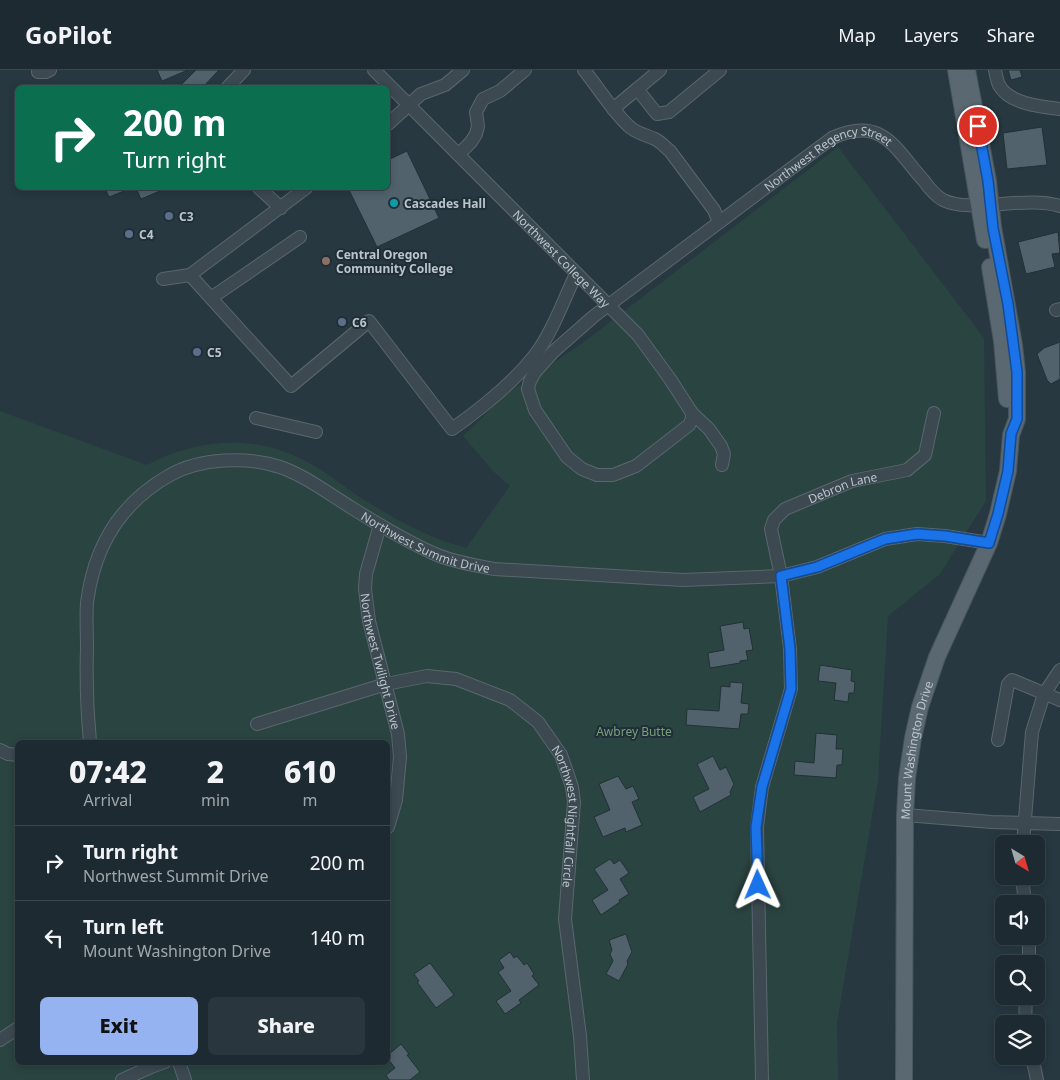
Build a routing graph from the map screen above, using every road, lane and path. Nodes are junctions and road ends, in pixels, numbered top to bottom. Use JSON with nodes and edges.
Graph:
{"nodes":[{"id":1,"x":244,"y":70,"type":"edge"},
{"id":2,"x":374,"y":70,"type":"edge"},
{"id":3,"x":463,"y":70,"type":"edge"},
{"id":4,"x":525,"y":70,"type":"edge"},
{"id":5,"x":584,"y":70,"type":"edge"},
{"id":6,"x":660,"y":70,"type":"edge"},
{"id":7,"x":720,"y":70,"type":"edge"},
{"id":8,"x":956,"y":70,"type":"edge"},
{"id":9,"x":967,"y":70,"type":"edge"},
{"id":10,"x":995,"y":70,"type":"edge"},
{"id":11,"x":230,"y":85,"type":"edge"},
{"id":12,"x":389,"y":85,"type":"edge"},
{"id":13,"x":390,"y":86,"type":"edge"},
{"id":14,"x":636,"y":89,"type":"junction"},
{"id":15,"x":410,"y":106,"type":"junction"},
{"id":16,"x":613,"y":109,"type":"junction"},
{"id":17,"x":1060,"y":109,"type":"edge"},
{"id":18,"x":390,"y":122,"type":"edge"},
{"id":19,"x":458,"y":154,"type":"junction"},
{"id":20,"x":261,"y":190,"type":"edge"},
{"id":21,"x":304,"y":190,"type":"edge"},
{"id":22,"x":985,"y":204,"type":"junction"},
{"id":23,"x":1060,"y":206,"type":"edge"},
{"id":24,"x":281,"y":208,"type":"junction"},
{"id":25,"x":718,"y":222,"type":"junction"},
{"id":26,"x":300,"y":237,"type":"dead end"},
{"id":27,"x":576,"y":274,"type":"junction"},
{"id":28,"x":190,"y":275,"type":"junction"},
{"id":29,"x":163,"y":279,"type":"dead end"},
{"id":30,"x":211,"y":298,"type":"junction"},
{"id":31,"x":609,"y":305,"type":"junction"},
{"id":32,"x":692,"y":413,"type":"junction"},
{"id":33,"x":934,"y":413,"type":"dead end"},
{"id":34,"x":256,"y":418,"type":"dead end"},
{"id":35,"x":316,"y":432,"type":"dead end"},
{"id":36,"x":722,"y":465,"type":"dead end"},
{"id":37,"x":380,"y":526,"type":"junction"},
{"id":38,"x":989,"y":543,"type":"junction"},
{"id":39,"x":781,"y":576,"type":"junction"},
{"id":40,"x":1060,"y":670,"type":"edge"},
{"id":41,"x":386,"y":684,"type":"junction"},
{"id":42,"x":1044,"y":694,"type":"junction"},
{"id":43,"x":1060,"y":700,"type":"edge"},
{"id":44,"x":257,"y":724,"type":"dead end"},
{"id":45,"x":90,"y":740,"type":"edge"},
{"id":46,"x":998,"y":740,"type":"dead end"},
{"id":47,"x":0,"y":750,"type":"edge"},
{"id":48,"x":15,"y":755,"type":"edge"},
{"id":49,"x":905,"y":815,"type":"junction"},
{"id":50,"x":390,"y":820,"type":"edge"},
{"id":51,"x":1026,"y":822,"type":"junction"},
{"id":52,"x":1060,"y":824,"type":"edge"},
{"id":53,"x":1024,"y":835,"type":"edge"},
{"id":54,"x":15,"y":1030,"type":"edge"},
{"id":55,"x":0,"y":1040,"type":"edge"},
{"id":56,"x":157,"y":1065,"type":"edge"},
{"id":57,"x":180,"y":1065,"type":"edge"},
{"id":58,"x":1034,"y":1065,"type":"edge"},
{"id":59,"x":122,"y":1080,"type":"edge"},
{"id":60,"x":185,"y":1080,"type":"edge"},
{"id":61,"x":583,"y":1080,"type":"edge"},
{"id":62,"x":762,"y":1080,"type":"edge"},
{"id":63,"x":904,"y":1080,"type":"edge"},
{"id":64,"x":1037,"y":1080,"type":"edge"}],
"edges":[{"from":1,"to":11,"type":"street"},
{"from":2,"to":12,"type":"street","name":"Northwest College Way"},
{"from":3,"to":15,"type":"street"},
{"from":4,"to":19,"type":"street"},
{"from":5,"to":16,"type":"street"},
{"from":6,"to":14,"type":"street"},
{"from":7,"to":14,"type":"street"},
{"from":8,"to":22,"type":"main road","name":"Mount Washington Drive"},
{"from":9,"to":22,"type":"main road","name":"Mount Washington Drive"},
{"from":10,"to":17,"type":"street"},
{"from":13,"to":15,"type":"street","name":"Northwest College Way"},
{"from":14,"to":16,"type":"street"},
{"from":15,"to":18,"type":"street"},
{"from":15,"to":19,"type":"street","name":"Northwest College Way"},
{"from":16,"to":25,"type":"street"},
{"from":19,"to":27,"type":"street","name":"Northwest College Way"},
{"from":20,"to":24,"type":"street"},
{"from":21,"to":24,"type":"street"},
{"from":22,"to":23,"type":"street","name":"Northwest Regency Street"},
{"from":22,"to":25,"type":"street","name":"Northwest Regency Street"},
{"from":22,"to":38,"type":"main road","name":"Mount Washington Drive"},
{"from":24,"to":28,"type":"street"},
{"from":25,"to":31,"type":"street","name":"Northwest Regency Street"},
{"from":26,"to":30,"type":"street"},
{"from":27,"to":30,"type":"street"},
{"from":27,"to":31,"type":"street","name":"Northwest College Way"},
{"from":28,"to":29,"type":"street"},
{"from":28,"to":30,"type":"street"},
{"from":31,"to":32,"type":"street","name":"Northwest College Way"},
{"from":31,"to":32,"type":"street"},
{"from":32,"to":36,"type":"street","name":"Northwest College Way"},
{"from":33,"to":39,"type":"street","name":"Debron Lane"},
{"from":34,"to":35,"type":"street"},
{"from":37,"to":39,"type":"street","name":"Northwest Summit Drive"},
{"from":37,"to":41,"type":"street","name":"Northwest Twilight Drive"},
{"from":37,"to":45,"type":"street","name":"Northwest Summit Drive"},
{"from":38,"to":39,"type":"street","name":"Northwest Summit Drive"},
{"from":38,"to":49,"type":"main road","name":"Mount Washington Drive"},
{"from":39,"to":62,"type":"street","name":"Debron Lane"},
{"from":40,"to":42,"type":"street"},
{"from":41,"to":44,"type":"street","name":"Northwest Nightfall Circle"},
{"from":41,"to":50,"type":"street","name":"Northwest Twilight Drive"},
{"from":41,"to":61,"type":"street","name":"Northwest Nightfall Circle"},
{"from":42,"to":43,"type":"street"},
{"from":42,"to":46,"type":"street"},
{"from":42,"to":51,"type":"street"},
{"from":47,"to":48,"type":"street"},
{"from":49,"to":51,"type":"street"},
{"from":49,"to":63,"type":"main road","name":"Mount Washington Drive"},
{"from":51,"to":52,"type":"street"},
{"from":51,"to":53,"type":"street"},
{"from":54,"to":55,"type":"street"},
{"from":56,"to":59,"type":"street"},
{"from":57,"to":60,"type":"street"},
{"from":58,"to":64,"type":"street"}]}
